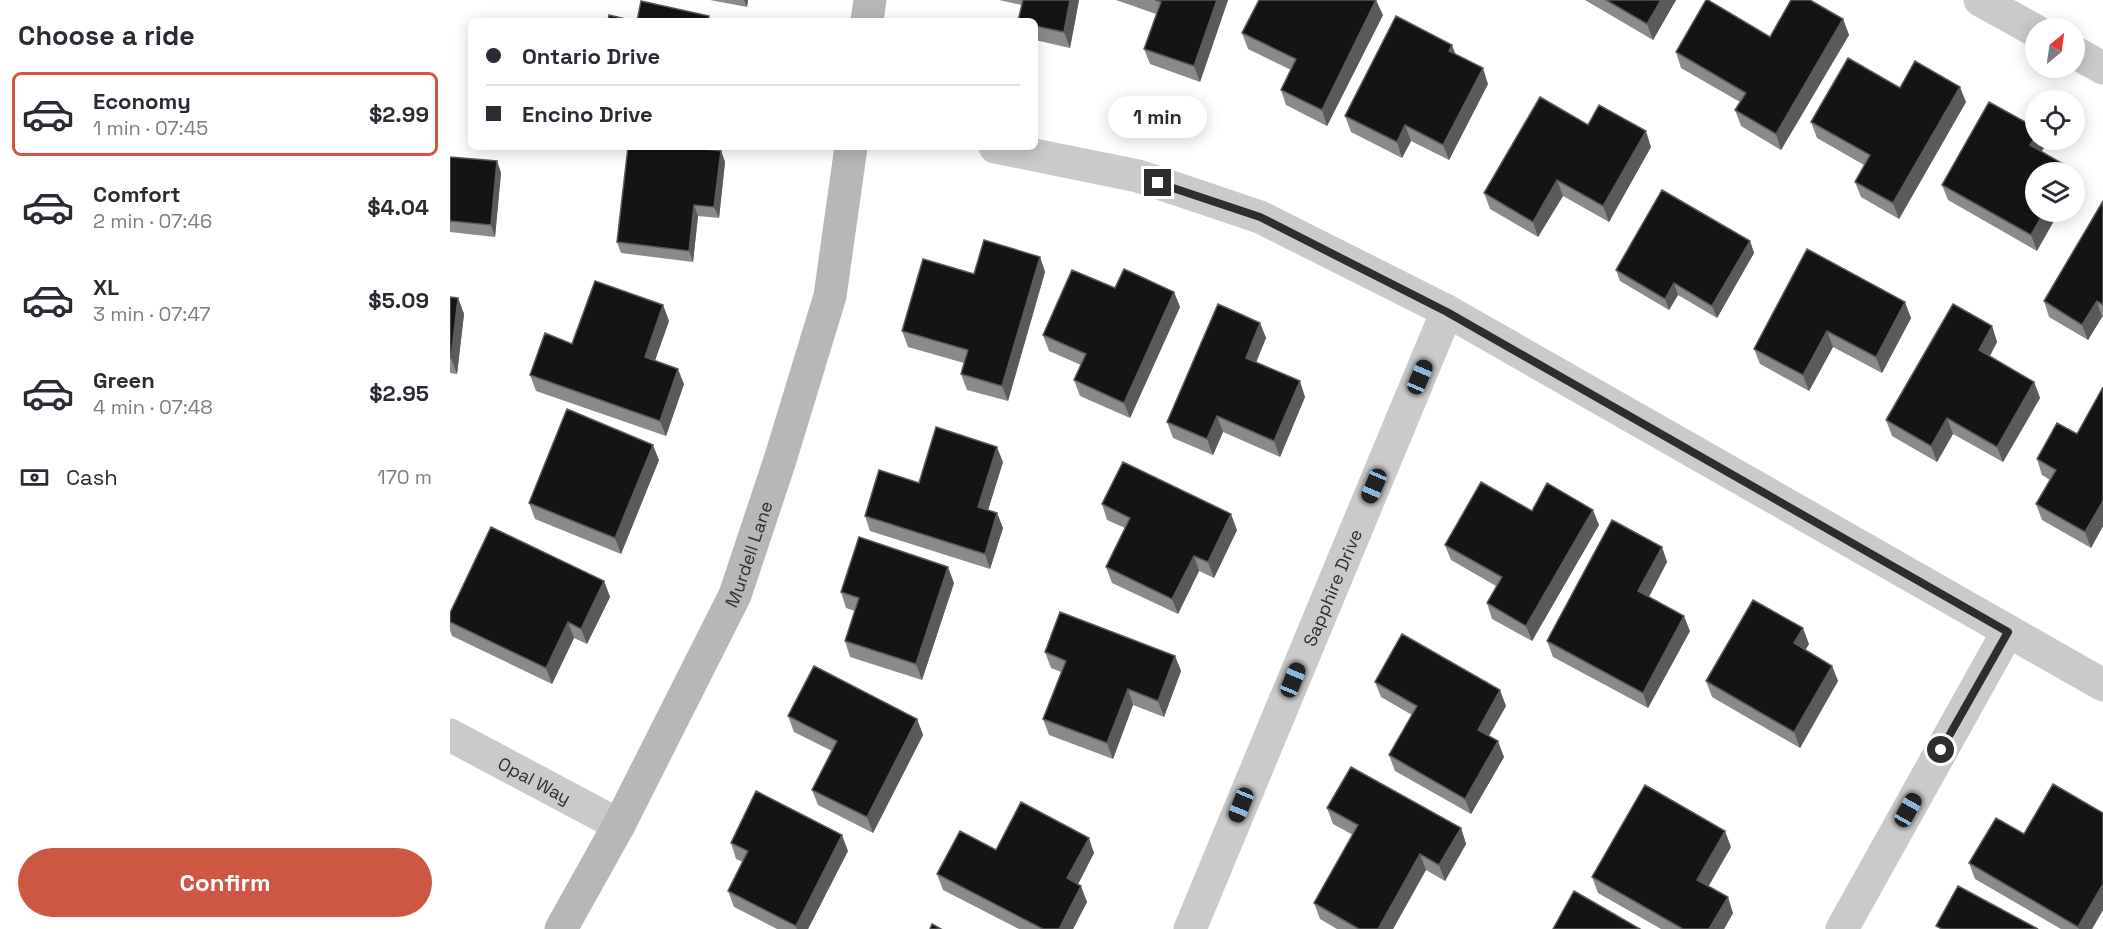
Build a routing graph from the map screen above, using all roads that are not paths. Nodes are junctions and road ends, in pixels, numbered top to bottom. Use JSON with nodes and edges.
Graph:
{"nodes":[{"id":1,"x":870,"y":0,"type":"edge"},
{"id":2,"x":1980,"y":0,"type":"edge"},
{"id":3,"x":867,"y":18,"type":"edge"},
{"id":4,"x":2025,"y":25,"type":"edge"},
{"id":5,"x":2085,"y":58,"type":"edge"},
{"id":6,"x":2103,"y":68,"type":"edge"},
{"id":7,"x":851,"y":150,"type":"edge"},
{"id":8,"x":1010,"y":150,"type":"edge"},
{"id":9,"x":1447,"y":312,"type":"junction"},
{"id":10,"x":2008,"y":632,"type":"junction"},
{"id":11,"x":2103,"y":685,"type":"edge"},
{"id":12,"x":450,"y":735,"type":"edge"},
{"id":13,"x":619,"y":825,"type":"junction"},
{"id":14,"x":561,"y":929,"type":"edge"},
{"id":15,"x":1190,"y":929,"type":"edge"},
{"id":16,"x":1842,"y":929,"type":"edge"}],
"edges":[{"from":1,"to":3,"type":"street"},
{"from":2,"to":4,"type":"street"},
{"from":5,"to":6,"type":"street"},
{"from":7,"to":13,"type":"street","name":"Murdell Lane"},
{"from":8,"to":9,"type":"street"},
{"from":9,"to":10,"type":"street"},
{"from":9,"to":15,"type":"street","name":"Sapphire Drive"},
{"from":10,"to":11,"type":"street"},
{"from":10,"to":16,"type":"street"},
{"from":12,"to":13,"type":"street","name":"Opal Way"},
{"from":13,"to":14,"type":"street","name":"Murdell Lane"}]}
